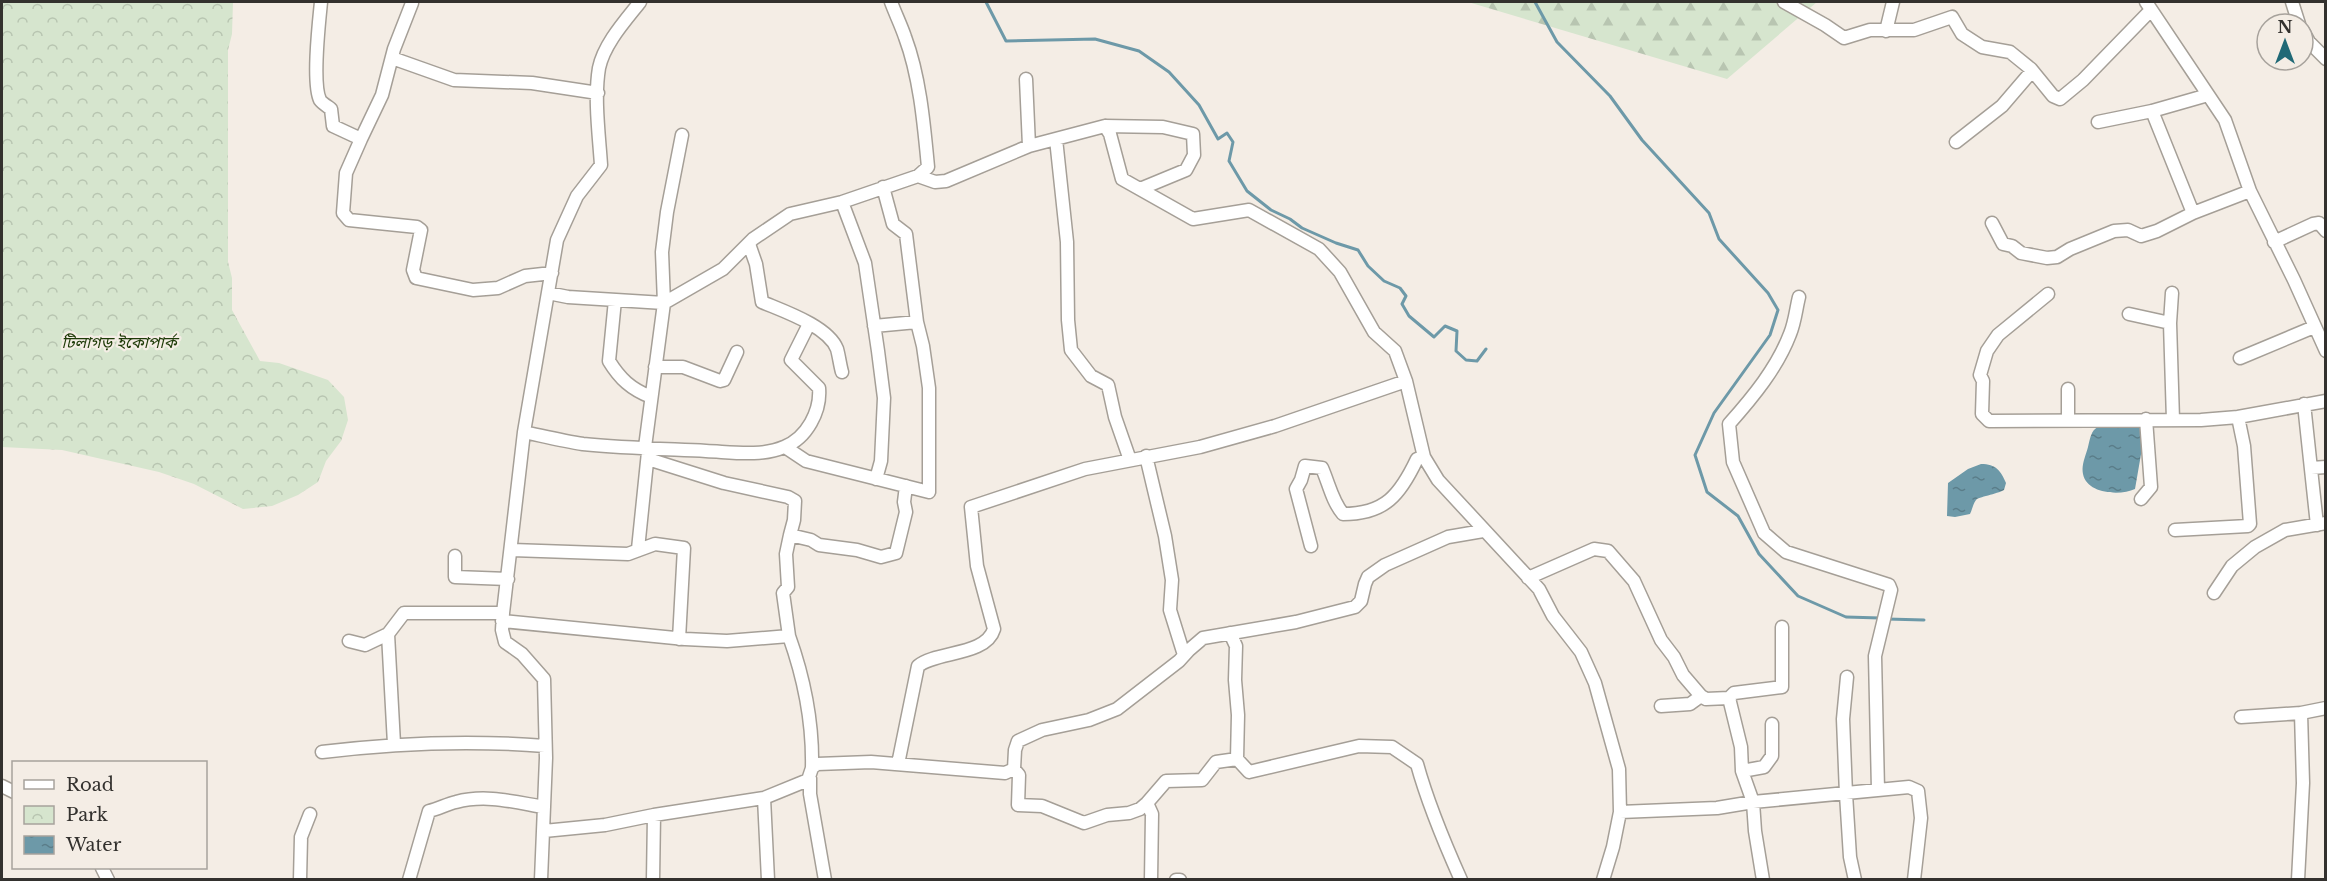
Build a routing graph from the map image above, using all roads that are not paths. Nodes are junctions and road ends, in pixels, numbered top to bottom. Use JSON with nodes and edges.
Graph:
{"nodes":[{"id":1,"x":321,"y":2,"type":"edge"},
{"id":2,"x":640,"y":2,"type":"edge"},
{"id":3,"x":891,"y":2,"type":"edge"},
{"id":4,"x":1784,"y":2,"type":"edge"},
{"id":5,"x":1893,"y":2,"type":"edge"},
{"id":6,"x":412,"y":3,"type":"edge"},
{"id":7,"x":2149,"y":6,"type":"edge"},
{"id":8,"x":1886,"y":31,"type":"junction"},
{"id":9,"x":392,"y":58,"type":"junction"},
{"id":10,"x":2032,"y":71,"type":"junction"},
{"id":11,"x":1026,"y":79,"type":"dead end"},
{"id":12,"x":598,"y":93,"type":"junction"},
{"id":13,"x":2208,"y":95,"type":"junction"},
{"id":14,"x":2152,"y":111,"type":"junction"},
{"id":15,"x":2098,"y":122,"type":"dead end"},
{"id":16,"x":1105,"y":126,"type":"junction"},
{"id":17,"x":682,"y":135,"type":"dead end"},
{"id":18,"x":361,"y":139,"type":"junction"},
{"id":19,"x":1056,"y":139,"type":"junction"},
{"id":20,"x":1956,"y":142,"type":"dead end"},
{"id":21,"x":1029,"y":146,"type":"junction"},
{"id":22,"x":918,"y":176,"type":"junction"},
{"id":23,"x":883,"y":187,"type":"junction"},
{"id":24,"x":1140,"y":189,"type":"junction"},
{"id":25,"x":2250,"y":191,"type":"junction"},
{"id":26,"x":842,"y":202,"type":"junction"},
{"id":27,"x":2193,"y":213,"type":"junction"},
{"id":28,"x":1992,"y":224,"type":"dead end"},
{"id":29,"x":2325,"y":231,"type":"edge"},
{"id":30,"x":2274,"y":242,"type":"junction"},
{"id":31,"x":749,"y":244,"type":"junction"},
{"id":32,"x":552,"y":273,"type":"junction"},
{"id":33,"x":549,"y":293,"type":"junction"},
{"id":34,"x":2172,"y":293,"type":"dead end"},
{"id":35,"x":2048,"y":294,"type":"dead end"},
{"id":36,"x":1799,"y":297,"type":"dead end"},
{"id":37,"x":615,"y":300,"type":"junction"},
{"id":38,"x":664,"y":303,"type":"junction"},
{"id":39,"x":2129,"y":314,"type":"dead end"},
{"id":40,"x":917,"y":322,"type":"junction"},
{"id":41,"x":2170,"y":323,"type":"junction"},
{"id":42,"x":808,"y":324,"type":"junction"},
{"id":43,"x":874,"y":326,"type":"junction"},
{"id":44,"x":2314,"y":327,"type":"junction"},
{"id":45,"x":2325,"y":351,"type":"edge"},
{"id":46,"x":736,"y":352,"type":"dead end"},
{"id":47,"x":2240,"y":358,"type":"dead end"},
{"id":48,"x":655,"y":367,"type":"junction"},
{"id":49,"x":842,"y":372,"type":"dead end"},
{"id":50,"x":1406,"y":381,"type":"junction"},
{"id":51,"x":2068,"y":389,"type":"dead end"},
{"id":52,"x":651,"y":397,"type":"junction"},
{"id":53,"x":2325,"y":401,"type":"edge"},
{"id":54,"x":2304,"y":404,"type":"junction"},
{"id":55,"x":2238,"y":417,"type":"junction"},
{"id":56,"x":2146,"y":419,"type":"junction"},
{"id":57,"x":2068,"y":420,"type":"junction"},
{"id":58,"x":2173,"y":420,"type":"junction"},
{"id":59,"x":524,"y":432,"type":"junction"},
{"id":60,"x":785,"y":447,"type":"junction"},
{"id":61,"x":647,"y":451,"type":"junction"},
{"id":62,"x":1146,"y":456,"type":"junction"},
{"id":63,"x":1424,"y":457,"type":"junction"},
{"id":64,"x":1130,"y":460,"type":"junction"},
{"id":65,"x":2325,"y":467,"type":"edge"},
{"id":66,"x":2311,"y":468,"type":"junction"},
{"id":67,"x":876,"y":479,"type":"junction"},
{"id":68,"x":906,"y":486,"type":"junction"},
{"id":69,"x":2141,"y":499,"type":"dead end"},
{"id":70,"x":2251,"y":520,"type":"junction"},
{"id":71,"x":2321,"y":524,"type":"edge"},
{"id":72,"x":2175,"y":530,"type":"dead end"},
{"id":73,"x":1483,"y":531,"type":"junction"},
{"id":74,"x":790,"y":535,"type":"junction"},
{"id":75,"x":1311,"y":546,"type":"dead end"},
{"id":76,"x":2255,"y":547,"type":"junction"},
{"id":77,"x":638,"y":549,"type":"junction"},
{"id":78,"x":512,"y":550,"type":"junction"},
{"id":79,"x":455,"y":556,"type":"dead end"},
{"id":80,"x":1528,"y":578,"type":"junction"},
{"id":81,"x":508,"y":579,"type":"junction"},
{"id":82,"x":2214,"y":593,"type":"dead end"},
{"id":83,"x":503,"y":617,"type":"junction"},
{"id":84,"x":1782,"y":627,"type":"dead end"},
{"id":85,"x":1230,"y":633,"type":"junction"},
{"id":86,"x":388,"y":634,"type":"junction"},
{"id":87,"x":789,"y":636,"type":"junction"},
{"id":88,"x":679,"y":639,"type":"junction"},
{"id":89,"x":349,"y":641,"type":"dead end"},
{"id":90,"x":1184,"y":655,"type":"junction"},
{"id":91,"x":1847,"y":676,"type":"dead end"},
{"id":92,"x":1701,"y":696,"type":"junction"},
{"id":93,"x":1729,"y":698,"type":"junction"},
{"id":94,"x":1661,"y":706,"type":"dead end"},
{"id":95,"x":2325,"y":708,"type":"edge"},
{"id":96,"x":2301,"y":713,"type":"junction"},
{"id":97,"x":2241,"y":717,"type":"dead end"},
{"id":98,"x":1772,"y":724,"type":"dead end"},
{"id":99,"x":394,"y":744,"type":"junction"},
{"id":100,"x":545,"y":746,"type":"junction"},
{"id":101,"x":322,"y":752,"type":"dead end"},
{"id":102,"x":1237,"y":759,"type":"junction"},
{"id":103,"x":898,"y":764,"type":"junction"},
{"id":104,"x":1014,"y":769,"type":"junction"},
{"id":105,"x":1742,"y":771,"type":"junction"},
{"id":106,"x":811,"y":773,"type":"junction"},
{"id":107,"x":1878,"y":790,"type":"junction"},
{"id":108,"x":1846,"y":794,"type":"junction"},
{"id":109,"x":764,"y":798,"type":"junction"},
{"id":110,"x":1753,"y":802,"type":"junction"},
{"id":111,"x":1147,"y":803,"type":"junction"},
{"id":112,"x":544,"y":807,"type":"junction"},
{"id":113,"x":1620,"y":812,"type":"junction"},
{"id":114,"x":310,"y":814,"type":"dead end"},
{"id":115,"x":654,"y":814,"type":"junction"},
{"id":116,"x":544,"y":831,"type":"junction"},
{"id":117,"x":300,"y":879,"type":"edge"},
{"id":118,"x":308,"y":879,"type":"edge"},
{"id":119,"x":409,"y":879,"type":"edge"},
{"id":120,"x":541,"y":879,"type":"edge"},
{"id":121,"x":653,"y":879,"type":"edge"},
{"id":122,"x":768,"y":879,"type":"edge"},
{"id":123,"x":825,"y":879,"type":"edge"},
{"id":124,"x":1151,"y":879,"type":"edge"},
{"id":125,"x":1461,"y":879,"type":"edge"},
{"id":126,"x":1603,"y":879,"type":"edge"},
{"id":127,"x":1763,"y":879,"type":"edge"},
{"id":128,"x":1855,"y":879,"type":"edge"},
{"id":129,"x":1914,"y":879,"type":"edge"},
{"id":130,"x":2298,"y":879,"type":"edge"}],
"edges":[{"from":1,"to":18,"type":"street"},
{"from":2,"to":12,"type":"street"},
{"from":3,"to":22,"type":"street"},
{"from":4,"to":8,"type":"street"},
{"from":5,"to":8,"type":"street"},
{"from":6,"to":9,"type":"street"},
{"from":7,"to":10,"type":"street"},
{"from":7,"to":13,"type":"street"},
{"from":8,"to":10,"type":"street"},
{"from":9,"to":12,"type":"street"},
{"from":9,"to":18,"type":"street"},
{"from":10,"to":20,"type":"street"},
{"from":11,"to":21,"type":"street"},
{"from":12,"to":32,"type":"street"},
{"from":13,"to":14,"type":"street"},
{"from":13,"to":25,"type":"street"},
{"from":14,"to":15,"type":"street"},
{"from":14,"to":27,"type":"street"},
{"from":16,"to":19,"type":"street"},
{"from":16,"to":24,"type":"street"},
{"from":16,"to":24,"type":"street"},
{"from":17,"to":38,"type":"street"},
{"from":18,"to":32,"type":"street"},
{"from":19,"to":21,"type":"street"},
{"from":19,"to":64,"type":"street"},
{"from":21,"to":22,"type":"street"},
{"from":22,"to":23,"type":"street"},
{"from":23,"to":26,"type":"street"},
{"from":23,"to":40,"type":"street"},
{"from":24,"to":50,"type":"street"},
{"from":25,"to":27,"type":"street"},
{"from":25,"to":30,"type":"street"},
{"from":26,"to":31,"type":"street"},
{"from":26,"to":43,"type":"street"},
{"from":27,"to":28,"type":"street"},
{"from":29,"to":30,"type":"street"},
{"from":30,"to":44,"type":"street"},
{"from":31,"to":38,"type":"street"},
{"from":31,"to":42,"type":"street"},
{"from":32,"to":33,"type":"street"},
{"from":33,"to":37,"type":"street"},
{"from":33,"to":59,"type":"street"},
{"from":34,"to":41,"type":"street"},
{"from":35,"to":57,"type":"street"},
{"from":36,"to":107,"type":"street"},
{"from":37,"to":38,"type":"street"},
{"from":37,"to":52,"type":"street"},
{"from":38,"to":48,"type":"street"},
{"from":39,"to":41,"type":"street"},
{"from":40,"to":43,"type":"street"},
{"from":40,"to":68,"type":"street"},
{"from":41,"to":58,"type":"street"},
{"from":42,"to":49,"type":"street"},
{"from":42,"to":60,"type":"street"},
{"from":43,"to":67,"type":"street"},
{"from":44,"to":45,"type":"street"},
{"from":44,"to":47,"type":"street"},
{"from":46,"to":48,"type":"street"},
{"from":48,"to":52,"type":"street"},
{"from":50,"to":62,"type":"street"},
{"from":50,"to":63,"type":"street"},
{"from":51,"to":57,"type":"street"},
{"from":52,"to":61,"type":"street"},
{"from":53,"to":54,"type":"street"},
{"from":54,"to":55,"type":"street"},
{"from":54,"to":66,"type":"street"},
{"from":55,"to":58,"type":"street"},
{"from":55,"to":70,"type":"street"},
{"from":56,"to":57,"type":"street"},
{"from":56,"to":58,"type":"street"},
{"from":56,"to":69,"type":"street"},
{"from":59,"to":61,"type":"street"},
{"from":59,"to":78,"type":"street"},
{"from":60,"to":61,"type":"street"},
{"from":60,"to":67,"type":"street"},
{"from":61,"to":74,"type":"street"},
{"from":61,"to":77,"type":"street"},
{"from":62,"to":64,"type":"street"},
{"from":62,"to":90,"type":"street"},
{"from":63,"to":73,"type":"street"},
{"from":63,"to":75,"type":"street"},
{"from":64,"to":103,"type":"street"},
{"from":65,"to":66,"type":"street"},
{"from":66,"to":71,"type":"street"},
{"from":67,"to":68,"type":"street"},
{"from":68,"to":74,"type":"street"},
{"from":70,"to":72,"type":"street"},
{"from":70,"to":76,"type":"street"},
{"from":71,"to":76,"type":"street"},
{"from":73,"to":80,"type":"street"},
{"from":73,"to":85,"type":"street"},
{"from":74,"to":87,"type":"street"},
{"from":76,"to":82,"type":"street"},
{"from":77,"to":78,"type":"street"},
{"from":77,"to":88,"type":"street"},
{"from":78,"to":81,"type":"street"},
{"from":79,"to":81,"type":"street"},
{"from":80,"to":92,"type":"street"},
{"from":80,"to":113,"type":"street"},
{"from":81,"to":83,"type":"street"},
{"from":83,"to":86,"type":"street"},
{"from":83,"to":88,"type":"street"},
{"from":83,"to":100,"type":"street"},
{"from":84,"to":93,"type":"street"},
{"from":85,"to":90,"type":"street"},
{"from":85,"to":102,"type":"street"},
{"from":86,"to":89,"type":"street"},
{"from":86,"to":99,"type":"street"},
{"from":87,"to":88,"type":"street"},
{"from":87,"to":106,"type":"street"},
{"from":90,"to":104,"type":"street"},
{"from":91,"to":108,"type":"street"},
{"from":92,"to":93,"type":"street"},
{"from":92,"to":94,"type":"street"},
{"from":93,"to":105,"type":"street"},
{"from":95,"to":96,"type":"street"},
{"from":96,"to":97,"type":"street"},
{"from":96,"to":130,"type":"street"},
{"from":98,"to":105,"type":"street"},
{"from":99,"to":100,"type":"street"},
{"from":99,"to":101,"type":"street"},
{"from":100,"to":112,"type":"street"},
{"from":102,"to":111,"type":"street"},
{"from":102,"to":125,"type":"street"},
{"from":103,"to":104,"type":"street"},
{"from":103,"to":106,"type":"street"},
{"from":104,"to":111,"type":"street"},
{"from":105,"to":110,"type":"street"},
{"from":106,"to":109,"type":"street"},
{"from":106,"to":123,"type":"street"},
{"from":107,"to":108,"type":"street"},
{"from":107,"to":129,"type":"street"},
{"from":108,"to":110,"type":"street"},
{"from":108,"to":128,"type":"street"},
{"from":109,"to":115,"type":"street"},
{"from":109,"to":122,"type":"street"},
{"from":110,"to":113,"type":"street"},
{"from":110,"to":127,"type":"street"},
{"from":111,"to":124,"type":"street"},
{"from":112,"to":116,"type":"street"},
{"from":112,"to":119,"type":"street"},
{"from":113,"to":126,"type":"street"},
{"from":114,"to":117,"type":"street"},
{"from":115,"to":116,"type":"street"},
{"from":115,"to":121,"type":"street"},
{"from":116,"to":120,"type":"street"},
{"from":117,"to":118,"type":"street"}]}
